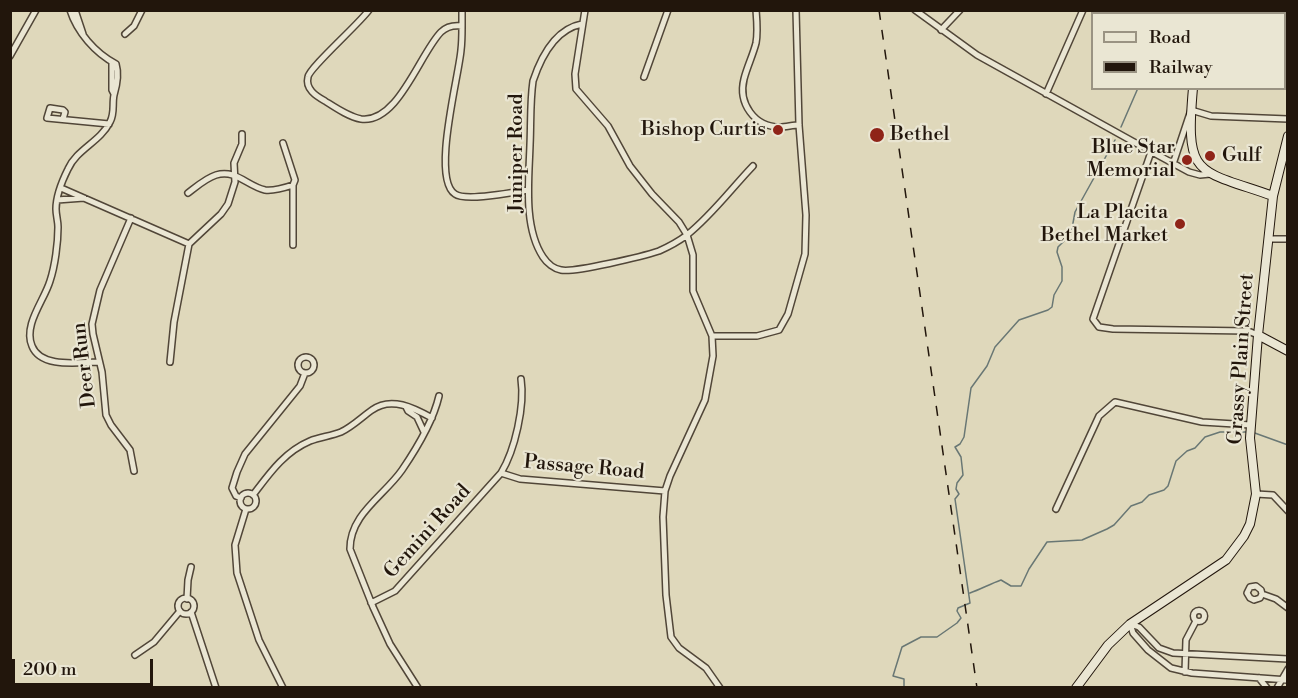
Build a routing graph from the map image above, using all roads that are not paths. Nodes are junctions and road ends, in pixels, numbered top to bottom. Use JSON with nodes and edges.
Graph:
{"nodes":[{"id":1,"x":36,"y":10,"type":"edge"},
{"id":2,"x":70,"y":10,"type":"edge"},
{"id":3,"x":75,"y":10,"type":"edge"},
{"id":4,"x":142,"y":10,"type":"edge"},
{"id":5,"x":369,"y":10,"type":"edge"},
{"id":6,"x":462,"y":10,"type":"edge"},
{"id":7,"x":585,"y":10,"type":"edge"},
{"id":8,"x":668,"y":10,"type":"edge"},
{"id":9,"x":756,"y":10,"type":"edge"},
{"id":10,"x":796,"y":10,"type":"edge"},
{"id":11,"x":915,"y":10,"type":"edge"},
{"id":12,"x":960,"y":10,"type":"edge"},
{"id":13,"x":1083,"y":10,"type":"edge"},
{"id":14,"x":582,"y":24,"type":"junction"},
{"id":15,"x":462,"y":26,"type":"junction"},
{"id":16,"x":941,"y":30,"type":"junction"},
{"id":17,"x":125,"y":34,"type":"dead end"},
{"id":18,"x":84,"y":36,"type":"junction"},
{"id":19,"x":10,"y":56,"type":"edge"},
{"id":20,"x":644,"y":77,"type":"dead end"},
{"id":21,"x":1193,"y":90,"type":"edge"},
{"id":22,"x":1046,"y":94,"type":"junction"},
{"id":23,"x":1191,"y":110,"type":"junction"},
{"id":24,"x":63,"y":119,"type":"dead end"},
{"id":25,"x":1287,"y":119,"type":"edge"},
{"id":26,"x":109,"y":124,"type":"junction"},
{"id":27,"x":799,"y":125,"type":"junction"},
{"id":28,"x":242,"y":134,"type":"dead end"},
{"id":29,"x":1287,"y":136,"type":"edge"},
{"id":30,"x":283,"y":143,"type":"dead end"},
{"id":31,"x":1151,"y":152,"type":"junction"},
{"id":32,"x":1173,"y":164,"type":"junction"},
{"id":33,"x":753,"y":166,"type":"dead end"},
{"id":34,"x":1210,"y":174,"type":"junction"},
{"id":35,"x":235,"y":175,"type":"junction"},
{"id":36,"x":293,"y":185,"type":"junction"},
{"id":37,"x":61,"y":188,"type":"junction"},
{"id":38,"x":528,"y":190,"type":"junction"},
{"id":39,"x":188,"y":193,"type":"dead end"},
{"id":40,"x":1274,"y":196,"type":"junction"},
{"id":41,"x":85,"y":198,"type":"junction"},
{"id":42,"x":57,"y":200,"type":"junction"},
{"id":43,"x":131,"y":218,"type":"junction"},
{"id":44,"x":687,"y":235,"type":"junction"},
{"id":45,"x":1269,"y":238,"type":"junction"},
{"id":46,"x":1287,"y":239,"type":"edge"},
{"id":47,"x":189,"y":244,"type":"junction"},
{"id":48,"x":293,"y":245,"type":"dead end"},
{"id":49,"x":1258,"y":335,"type":"junction"},
{"id":50,"x":711,"y":336,"type":"junction"},
{"id":51,"x":1287,"y":351,"type":"edge"},
{"id":52,"x":99,"y":362,"type":"junction"},
{"id":53,"x":170,"y":362,"type":"dead end"},
{"id":54,"x":306,"y":373,"type":"dead end"},
{"id":55,"x":521,"y":379,"type":"dead end"},
{"id":56,"x":439,"y":396,"type":"dead end"},
{"id":57,"x":406,"y":407,"type":"junction"},
{"id":58,"x":432,"y":418,"type":"junction"},
{"id":59,"x":1250,"y":430,"type":"junction"},
{"id":60,"x":424,"y":432,"type":"junction"},
{"id":61,"x":134,"y":471,"type":"dead end"},
{"id":62,"x":501,"y":473,"type":"junction"},
{"id":63,"x":665,"y":491,"type":"junction"},
{"id":64,"x":1256,"y":494,"type":"junction"},
{"id":65,"x":253,"y":495,"type":"junction"},
{"id":66,"x":241,"y":498,"type":"junction"},
{"id":67,"x":246,"y":509,"type":"junction"},
{"id":68,"x":1056,"y":509,"type":"dead end"},
{"id":69,"x":1287,"y":511,"type":"edge"},
{"id":70,"x":191,"y":567,"type":"dead end"},
{"id":71,"x":1262,"y":594,"type":"dead end"},
{"id":72,"x":187,"y":599,"type":"junction"},
{"id":73,"x":371,"y":603,"type":"junction"},
{"id":74,"x":1287,"y":608,"type":"edge"},
{"id":75,"x":180,"y":612,"type":"junction"},
{"id":76,"x":191,"y":612,"type":"junction"},
{"id":77,"x":1196,"y":621,"type":"dead end"},
{"id":78,"x":1130,"y":624,"type":"junction"},
{"id":79,"x":1185,"y":654,"type":"junction"},
{"id":80,"x":135,"y":655,"type":"dead end"},
{"id":81,"x":1287,"y":659,"type":"edge"},
{"id":82,"x":1287,"y":669,"type":"edge"},
{"id":83,"x":1185,"y":672,"type":"junction"},
{"id":84,"x":1259,"y":678,"type":"junction"},
{"id":85,"x":1284,"y":680,"type":"edge"},
{"id":86,"x":216,"y":687,"type":"edge"},
{"id":87,"x":283,"y":687,"type":"edge"},
{"id":88,"x":418,"y":687,"type":"edge"},
{"id":89,"x":720,"y":687,"type":"edge"},
{"id":90,"x":1076,"y":687,"type":"edge"},
{"id":91,"x":1267,"y":687,"type":"edge"},
{"id":92,"x":1277,"y":687,"type":"edge"}],
"edges":[{"from":1,"to":19,"type":"street"},
{"from":2,"to":18,"type":"street"},
{"from":3,"to":18,"type":"street"},
{"from":4,"to":17,"type":"street"},
{"from":5,"to":15,"type":"street"},
{"from":6,"to":15,"type":"street"},
{"from":7,"to":14,"type":"street"},
{"from":8,"to":20,"type":"street"},
{"from":9,"to":27,"type":"street"},
{"from":10,"to":27,"type":"street"},
{"from":11,"to":16,"type":"street"},
{"from":12,"to":16,"type":"street"},
{"from":13,"to":22,"type":"street"},
{"from":14,"to":38,"type":"street","name":"Juniper Road"},
{"from":14,"to":44,"type":"street"},
{"from":15,"to":38,"type":"street"},
{"from":16,"to":22,"type":"street"},
{"from":18,"to":26,"type":"street"},
{"from":21,"to":23,"type":"main road"},
{"from":22,"to":31,"type":"street"},
{"from":23,"to":25,"type":"street"},
{"from":23,"to":32,"type":"street"},
{"from":23,"to":34,"type":"main road"},
{"from":24,"to":26,"type":"street"},
{"from":26,"to":37,"type":"street"},
{"from":27,"to":50,"type":"street"},
{"from":28,"to":35,"type":"street"},
{"from":29,"to":40,"type":"main road","name":"Grassy Plain Street"},
{"from":30,"to":36,"type":"street"},
{"from":31,"to":32,"type":"street"},
{"from":31,"to":49,"type":"street"},
{"from":32,"to":34,"type":"street"},
{"from":33,"to":44,"type":"street"},
{"from":34,"to":40,"type":"main road"},
{"from":35,"to":36,"type":"street"},
{"from":35,"to":39,"type":"street"},
{"from":35,"to":47,"type":"street"},
{"from":36,"to":48,"type":"street"},
{"from":37,"to":41,"type":"street"},
{"from":37,"to":42,"type":"street"},
{"from":38,"to":44,"type":"street","name":"Juniper Road"},
{"from":40,"to":45,"type":"main road","name":"Grassy Plain Street"},
{"from":41,"to":42,"type":"street"},
{"from":41,"to":43,"type":"street"},
{"from":42,"to":52,"type":"street"},
{"from":43,"to":47,"type":"street"},
{"from":43,"to":52,"type":"street","name":"Deer Run"},
{"from":44,"to":50,"type":"street"},
{"from":45,"to":46,"type":"street"},
{"from":45,"to":49,"type":"main road","name":"Grassy Plain Street"},
{"from":47,"to":53,"type":"street"},
{"from":49,"to":51,"type":"main road"},
{"from":49,"to":59,"type":"main road","name":"Grassy Plain Street"},
{"from":50,"to":63,"type":"street"},
{"from":52,"to":61,"type":"street","name":"Deer Run"},
{"from":54,"to":66,"type":"street"},
{"from":55,"to":62,"type":"street","name":"Gemini Road"},
{"from":56,"to":58,"type":"street"},
{"from":57,"to":58,"type":"street"},
{"from":57,"to":60,"type":"street"},
{"from":57,"to":65,"type":"street"},
{"from":58,"to":60,"type":"street"},
{"from":59,"to":64,"type":"main road","name":"Grassy Plain Street"},
{"from":59,"to":68,"type":"street"},
{"from":60,"to":73,"type":"street"},
{"from":62,"to":63,"type":"street","name":"Passage Road"},
{"from":62,"to":73,"type":"street","name":"Gemini Road"},
{"from":63,"to":89,"type":"street"},
{"from":64,"to":69,"type":"street"},
{"from":64,"to":78,"type":"main road","name":"Grassy Plain Street"},
{"from":65,"to":66,"type":"street"},
{"from":65,"to":67,"type":"street"},
{"from":66,"to":67,"type":"street"},
{"from":67,"to":87,"type":"street"},
{"from":70,"to":72,"type":"street"},
{"from":71,"to":74,"type":"street"},
{"from":72,"to":75,"type":"street"},
{"from":72,"to":76,"type":"street"},
{"from":73,"to":88,"type":"street"},
{"from":75,"to":76,"type":"street"},
{"from":75,"to":80,"type":"street"},
{"from":76,"to":86,"type":"street"},
{"from":77,"to":79,"type":"street"},
{"from":78,"to":79,"type":"street"},
{"from":78,"to":83,"type":"street"},
{"from":78,"to":90,"type":"main road","name":"Grassy Plain Street"},
{"from":79,"to":81,"type":"street"},
{"from":79,"to":83,"type":"street"},
{"from":82,"to":85,"type":"street"},
{"from":83,"to":84,"type":"street"},
{"from":84,"to":85,"type":"street"},
{"from":84,"to":91,"type":"street"},
{"from":85,"to":92,"type":"street"}]}
